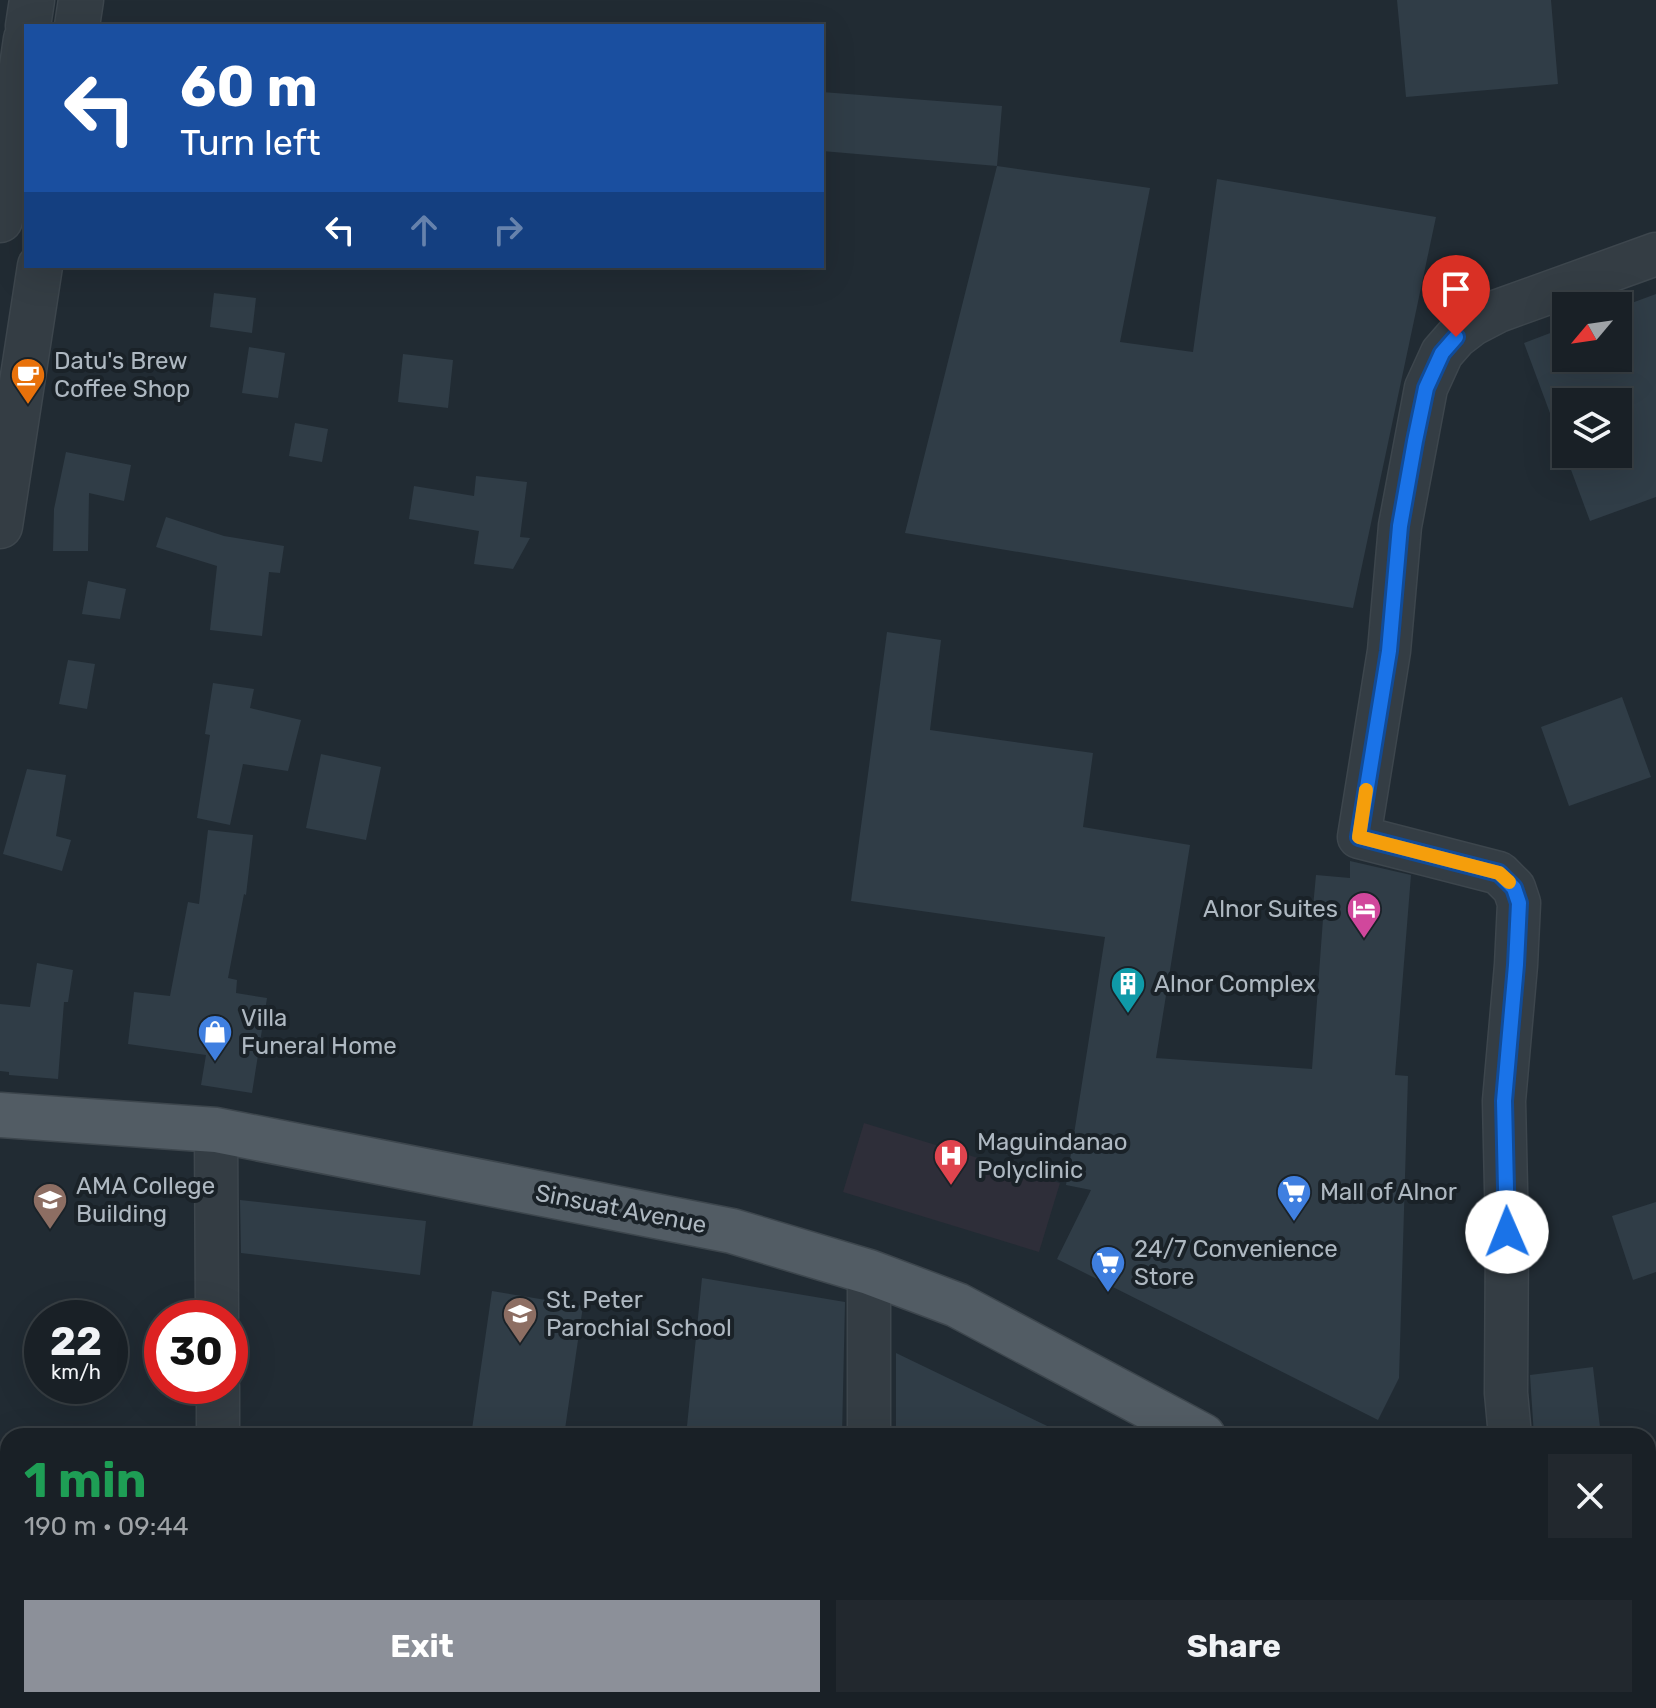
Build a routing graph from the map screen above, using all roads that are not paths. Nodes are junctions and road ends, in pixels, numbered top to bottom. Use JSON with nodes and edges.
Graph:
{"nodes":[{"id":1,"x":32,"y":0,"type":"edge"},
{"id":2,"x":81,"y":0,"type":"edge"},
{"id":3,"x":28,"y":24,"type":"edge"},
{"id":4,"x":77,"y":24,"type":"edge"},
{"id":5,"x":24,"y":53,"type":"edge"},
{"id":6,"x":0,"y":220,"type":"edge"},
{"id":7,"x":1656,"y":254,"type":"edge"},
{"id":8,"x":40,"y":268,"type":"edge"},
{"id":9,"x":0,"y":526,"type":"edge"},
{"id":10,"x":0,"y":1115,"type":"edge"},
{"id":11,"x":216,"y":1130,"type":"junction"},
{"id":12,"x":869,"y":1272,"type":"junction"},
{"id":13,"x":217,"y":1300,"type":"edge"},
{"id":14,"x":218,"y":1404,"type":"edge"},
{"id":15,"x":218,"y":1428,"type":"edge"},
{"id":16,"x":869,"y":1428,"type":"edge"},
{"id":17,"x":1188,"y":1428,"type":"edge"},
{"id":18,"x":1509,"y":1428,"type":"edge"}],
"edges":[{"from":1,"to":3,"type":"street"},
{"from":2,"to":4,"type":"street"},
{"from":5,"to":6,"type":"street"},
{"from":7,"to":18,"type":"street"},
{"from":8,"to":9,"type":"street"},
{"from":10,"to":11,"type":"main road","name":"Sinsuat Avenue"},
{"from":11,"to":12,"type":"main road","name":"Sinsuat Avenue"},
{"from":11,"to":13,"type":"street"},
{"from":12,"to":16,"type":"street"},
{"from":12,"to":17,"type":"main road","name":"Sinsuat Avenue"},
{"from":14,"to":15,"type":"street"}]}
